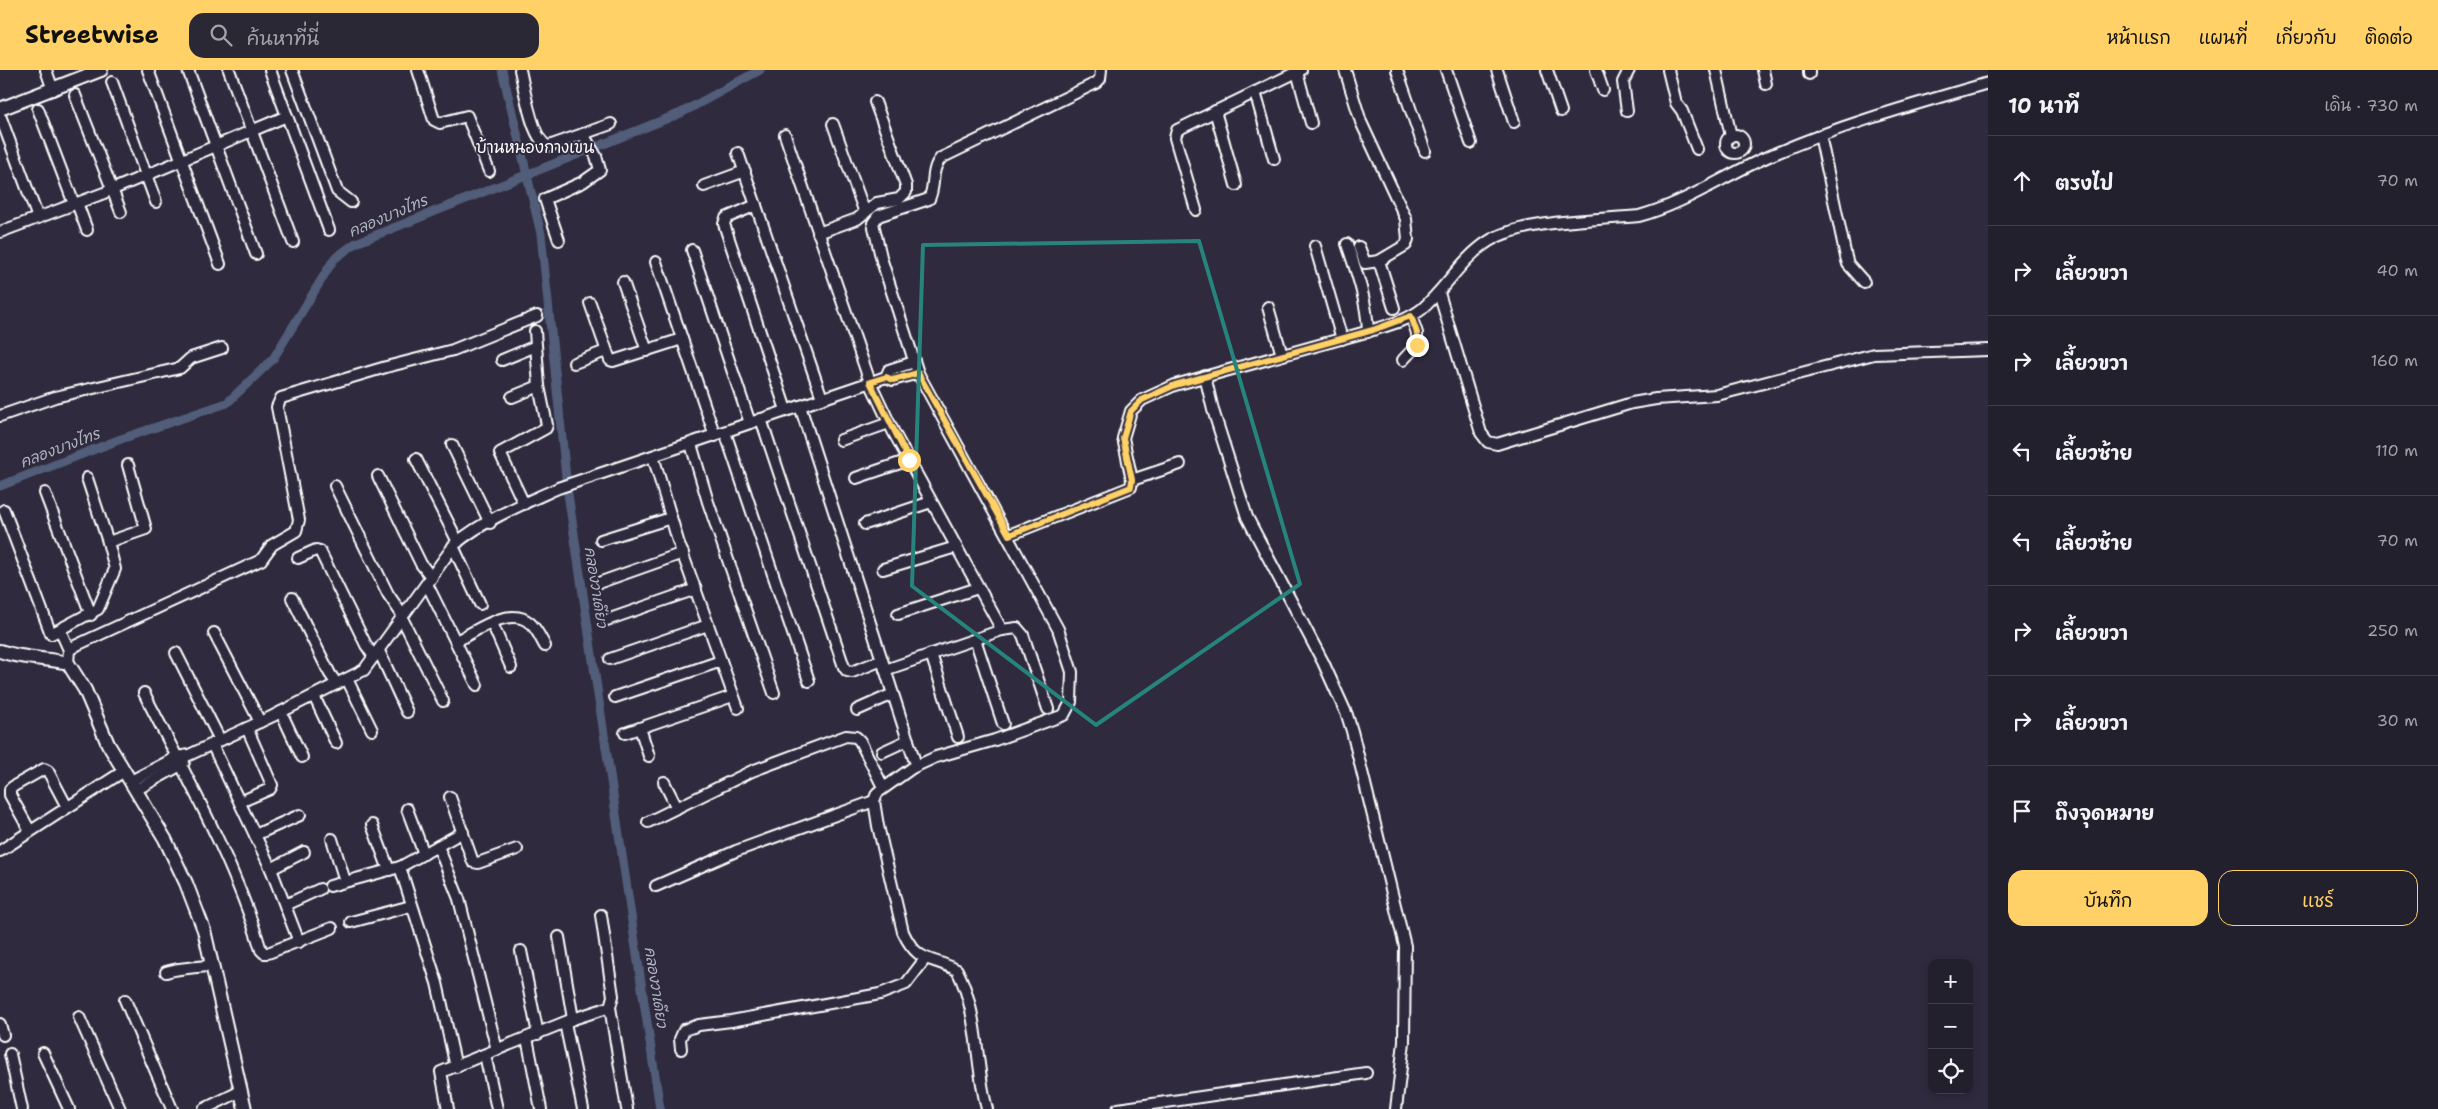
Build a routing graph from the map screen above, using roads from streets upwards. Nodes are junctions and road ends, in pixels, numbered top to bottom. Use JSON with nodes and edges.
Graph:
{"nodes":[{"id":1,"x":46,"y":70,"type":"edge"},
{"id":2,"x":101,"y":70,"type":"edge"},
{"id":3,"x":148,"y":70,"type":"edge"},
{"id":4,"x":188,"y":70,"type":"edge"},
{"id":5,"x":229,"y":70,"type":"edge"},
{"id":6,"x":270,"y":70,"type":"edge"},
{"id":7,"x":292,"y":70,"type":"edge"},
{"id":8,"x":418,"y":70,"type":"edge"},
{"id":9,"x":520,"y":70,"type":"edge"},
{"id":10,"x":1101,"y":70,"type":"edge"},
{"id":11,"x":1346,"y":70,"type":"edge"},
{"id":12,"x":1397,"y":70,"type":"edge"},
{"id":13,"x":1446,"y":70,"type":"edge"},
{"id":14,"x":1496,"y":70,"type":"edge"},
{"id":15,"x":1547,"y":70,"type":"edge"},
{"id":16,"x":1596,"y":70,"type":"edge"},
{"id":17,"x":1629,"y":70,"type":"edge"},
{"id":18,"x":1668,"y":70,"type":"edge"},
{"id":19,"x":1716,"y":70,"type":"edge"},
{"id":20,"x":1763,"y":70,"type":"edge"},
{"id":21,"x":1299,"y":71,"type":"edge"},
{"id":22,"x":112,"y":82,"type":"dead end"},
{"id":23,"x":1766,"y":84,"type":"dead end"},
{"id":24,"x":1988,"y":84,"type":"edge"},
{"id":25,"x":53,"y":90,"type":"junction"},
{"id":26,"x":1603,"y":90,"type":"dead end"},
{"id":27,"x":1256,"y":92,"type":"junction"},
{"id":28,"x":76,"y":95,"type":"dead end"},
{"id":29,"x":875,"y":102,"type":"dead end"},
{"id":30,"x":38,"y":109,"type":"dead end"},
{"id":31,"x":1215,"y":111,"type":"junction"},
{"id":32,"x":1561,"y":111,"type":"dead end"},
{"id":33,"x":1627,"y":111,"type":"dead end"},
{"id":34,"x":0,"y":114,"type":"edge"},
{"id":35,"x":287,"y":116,"type":"junction"},
{"id":36,"x":1514,"y":122,"type":"dead end"},
{"id":37,"x":1312,"y":123,"type":"dead end"},
{"id":38,"x":611,"y":124,"type":"dead end"},
{"id":39,"x":833,"y":124,"type":"dead end"},
{"id":40,"x":251,"y":131,"type":"junction"},
{"id":41,"x":785,"y":135,"type":"dead end"},
{"id":42,"x":1820,"y":135,"type":"junction"},
{"id":43,"x":586,"y":137,"type":"junction"},
{"id":44,"x":1471,"y":143,"type":"dead end"},
{"id":45,"x":217,"y":145,"type":"junction"},
{"id":46,"x":1698,"y":149,"type":"dead end"},
{"id":47,"x":1425,"y":151,"type":"dead end"},
{"id":48,"x":738,"y":153,"type":"dead end"},
{"id":49,"x":1274,"y":159,"type":"dead end"},
{"id":50,"x":182,"y":160,"type":"junction"},
{"id":51,"x":1745,"y":168,"type":"junction"},
{"id":52,"x":489,"y":171,"type":"dead end"},
{"id":53,"x":745,"y":171,"type":"junction"},
{"id":54,"x":147,"y":175,"type":"junction"},
{"id":55,"x":1236,"y":185,"type":"dead end"},
{"id":56,"x":704,"y":186,"type":"dead end"},
{"id":57,"x":113,"y":189,"type":"junction"},
{"id":58,"x":156,"y":202,"type":"dead end"},
{"id":59,"x":351,"y":202,"type":"dead end"},
{"id":60,"x":76,"y":204,"type":"junction"},
{"id":61,"x":756,"y":205,"type":"junction"},
{"id":62,"x":1196,"y":210,"type":"dead end"},
{"id":63,"x":121,"y":212,"type":"dead end"},
{"id":64,"x":866,"y":213,"type":"junction"},
{"id":65,"x":38,"y":218,"type":"junction"},
{"id":66,"x":87,"y":230,"type":"dead end"},
{"id":67,"x":330,"y":230,"type":"dead end"},
{"id":68,"x":0,"y":232,"type":"edge"},
{"id":69,"x":818,"y":233,"type":"junction"},
{"id":70,"x":559,"y":240,"type":"dead end"},
{"id":71,"x":292,"y":242,"type":"dead end"},
{"id":72,"x":1347,"y":244,"type":"dead end"},
{"id":73,"x":1315,"y":246,"type":"dead end"},
{"id":74,"x":1359,"y":247,"type":"dead end"},
{"id":75,"x":692,"y":250,"type":"dead end"},
{"id":76,"x":256,"y":254,"type":"dead end"},
{"id":77,"x":1379,"y":261,"type":"junction"},
{"id":78,"x":656,"y":262,"type":"dead end"},
{"id":79,"x":220,"y":264,"type":"dead end"},
{"id":80,"x":623,"y":282,"type":"dead end"},
{"id":81,"x":1864,"y":282,"type":"dead end"},
{"id":82,"x":1439,"y":293,"type":"junction"},
{"id":83,"x":590,"y":303,"type":"dead end"},
{"id":84,"x":1268,"y":308,"type":"dead end"},
{"id":85,"x":1394,"y":308,"type":"dead end"},
{"id":86,"x":537,"y":316,"type":"dead end"},
{"id":87,"x":1411,"y":316,"type":"junction"},
{"id":88,"x":535,"y":331,"type":"dead end"},
{"id":89,"x":1368,"y":332,"type":"junction"},
{"id":90,"x":682,"y":339,"type":"junction"},
{"id":91,"x":1342,"y":339,"type":"junction"},
{"id":92,"x":536,"y":346,"type":"junction"},
{"id":93,"x":222,"y":348,"type":"dead end"},
{"id":94,"x":1988,"y":350,"type":"edge"},
{"id":95,"x":606,"y":351,"type":"junction"},
{"id":96,"x":647,"y":351,"type":"junction"},
{"id":97,"x":1282,"y":356,"type":"junction"},
{"id":98,"x":502,"y":360,"type":"dead end"},
{"id":99,"x":1403,"y":360,"type":"dead end"},
{"id":100,"x":914,"y":362,"type":"junction"},
{"id":101,"x":574,"y":363,"type":"dead end"},
{"id":102,"x":918,"y":373,"type":"junction"},
{"id":103,"x":886,"y":377,"type":"junction"},
{"id":104,"x":1200,"y":377,"type":"junction"},
{"id":105,"x":870,"y":382,"type":"junction"},
{"id":106,"x":539,"y":386,"type":"junction"},
{"id":107,"x":512,"y":397,"type":"dead end"},
{"id":108,"x":822,"y":398,"type":"junction"},
{"id":109,"x":800,"y":406,"type":"junction"},
{"id":110,"x":786,"y":410,"type":"junction"},
{"id":111,"x":0,"y":416,"type":"edge"},
{"id":112,"x":761,"y":419,"type":"junction"},
{"id":113,"x":750,"y":423,"type":"junction"},
{"id":114,"x":889,"y":423,"type":"junction"},
{"id":115,"x":725,"y":432,"type":"junction"},
{"id":116,"x":714,"y":436,"type":"junction"},
{"id":117,"x":841,"y":440,"type":"dead end"},
{"id":118,"x":691,"y":444,"type":"junction"},
{"id":119,"x":452,"y":445,"type":"dead end"},
{"id":120,"x":653,"y":456,"type":"junction"},
{"id":121,"x":416,"y":459,"type":"dead end"},
{"id":122,"x":909,"y":460,"type":"junction"},
{"id":123,"x":1180,"y":464,"type":"dead end"},
{"id":124,"x":128,"y":465,"type":"dead end"},
{"id":125,"x":378,"y":476,"type":"dead end"},
{"id":126,"x":87,"y":478,"type":"dead end"},
{"id":127,"x":856,"y":478,"type":"dead end"},
{"id":128,"x":1132,"y":480,"type":"junction"},
{"id":129,"x":335,"y":486,"type":"dead end"},
{"id":130,"x":45,"y":494,"type":"dead end"},
{"id":131,"x":932,"y":502,"type":"junction"},
{"id":132,"x":524,"y":504,"type":"junction"},
{"id":133,"x":4,"y":510,"type":"dead end"},
{"id":134,"x":672,"y":518,"type":"junction"},
{"id":135,"x":490,"y":522,"type":"junction"},
{"id":136,"x":865,"y":524,"type":"dead end"},
{"id":137,"x":1009,"y":535,"type":"junction"},
{"id":138,"x":602,"y":540,"type":"dead end"},
{"id":139,"x":108,"y":542,"type":"junction"},
{"id":140,"x":456,"y":544,"type":"junction"},
{"id":141,"x":956,"y":547,"type":"junction"},
{"id":142,"x":683,"y":554,"type":"junction"},
{"id":143,"x":298,"y":558,"type":"dead end"},
{"id":144,"x":883,"y":569,"type":"dead end"},
{"id":145,"x":429,"y":581,"type":"junction"},
{"id":146,"x":602,"y":582,"type":"dead end"},
{"id":147,"x":978,"y":588,"type":"junction"},
{"id":148,"x":696,"y":589,"type":"junction"},
{"id":149,"x":292,"y":598,"type":"dead end"},
{"id":150,"x":480,"y":604,"type":"dead end"},
{"id":151,"x":898,"y":614,"type":"dead end"},
{"id":152,"x":91,"y":615,"type":"junction"},
{"id":153,"x":403,"y":617,"type":"junction"},
{"id":154,"x":607,"y":620,"type":"dead end"},
{"id":155,"x":492,"y":623,"type":"junction"},
{"id":156,"x":708,"y":625,"type":"junction"},
{"id":157,"x":60,"y":630,"type":"junction"},
{"id":158,"x":1002,"y":630,"type":"junction"},
{"id":159,"x":214,"y":633,"type":"dead end"},
{"id":160,"x":975,"y":639,"type":"junction"},
{"id":161,"x":456,"y":641,"type":"junction"},
{"id":162,"x":545,"y":646,"type":"dead end"},
{"id":163,"x":0,"y":651,"type":"edge"},
{"id":164,"x":176,"y":653,"type":"dead end"},
{"id":165,"x":376,"y":654,"type":"junction"},
{"id":166,"x":931,"y":654,"type":"junction"},
{"id":167,"x":69,"y":657,"type":"junction"},
{"id":168,"x":610,"y":659,"type":"dead end"},
{"id":169,"x":721,"y":661,"type":"junction"},
{"id":170,"x":884,"y":665,"type":"junction"},
{"id":171,"x":511,"y":667,"type":"dead end"},
{"id":172,"x":347,"y":679,"type":"junction"},
{"id":173,"x":808,"y":681,"type":"dead end"},
{"id":174,"x":337,"y":684,"type":"junction"},
{"id":175,"x":478,"y":685,"type":"dead end"},
{"id":176,"x":144,"y":692,"type":"dead end"},
{"id":177,"x":774,"y":693,"type":"dead end"},
{"id":178,"x":893,"y":694,"type":"junction"},
{"id":179,"x":314,"y":696,"type":"junction"},
{"id":180,"x":733,"y":696,"type":"junction"},
{"id":181,"x":615,"y":697,"type":"dead end"},
{"id":182,"x":443,"y":701,"type":"dead end"},
{"id":183,"x":738,"y":708,"type":"dead end"},
{"id":184,"x":1048,"y":709,"type":"dead end"},
{"id":185,"x":857,"y":710,"type":"dead end"},
{"id":186,"x":281,"y":712,"type":"junction"},
{"id":187,"x":407,"y":712,"type":"dead end"},
{"id":188,"x":260,"y":722,"type":"junction"},
{"id":189,"x":1003,"y":724,"type":"dead end"},
{"id":190,"x":247,"y":728,"type":"junction"},
{"id":191,"x":640,"y":728,"type":"junction"},
{"id":192,"x":372,"y":730,"type":"dead end"},
{"id":193,"x":625,"y":733,"type":"dead end"},
{"id":194,"x":958,"y":737,"type":"dead end"},
{"id":195,"x":908,"y":740,"type":"junction"},
{"id":196,"x":216,"y":742,"type":"junction"},
{"id":197,"x":336,"y":743,"type":"dead end"},
{"id":198,"x":882,"y":752,"type":"dead end"},
{"id":199,"x":649,"y":756,"type":"dead end"},
{"id":200,"x":302,"y":757,"type":"dead end"},
{"id":201,"x":914,"y":759,"type":"dead end"},
{"id":202,"x":179,"y":761,"type":"junction"},
{"id":203,"x":130,"y":781,"type":"junction"},
{"id":204,"x":664,"y":782,"type":"dead end"},
{"id":205,"x":883,"y":787,"type":"junction"},
{"id":206,"x":450,"y":797,"type":"dead end"},
{"id":207,"x":874,"y":801,"type":"junction"},
{"id":208,"x":240,"y":802,"type":"junction"},
{"id":209,"x":67,"y":807,"type":"junction"},
{"id":210,"x":677,"y":808,"type":"junction"},
{"id":211,"x":407,"y":809,"type":"dead end"},
{"id":212,"x":300,"y":815,"type":"dead end"},
{"id":213,"x":648,"y":822,"type":"dead end"},
{"id":214,"x":372,"y":825,"type":"dead end"},
{"id":215,"x":30,"y":831,"type":"junction"},
{"id":216,"x":463,"y":832,"type":"junction"},
{"id":217,"x":255,"y":835,"type":"junction"},
{"id":218,"x":332,"y":838,"type":"dead end"},
{"id":219,"x":438,"y":846,"type":"junction"},
{"id":220,"x":517,"y":848,"type":"dead end"},
{"id":221,"x":0,"y":851,"type":"edge"},
{"id":222,"x":304,"y":852,"type":"dead end"},
{"id":223,"x":424,"y":854,"type":"junction"},
{"id":224,"x":400,"y":867,"type":"junction"},
{"id":225,"x":271,"y":869,"type":"junction"},
{"id":226,"x":389,"y":870,"type":"junction"},
{"id":227,"x":345,"y":881,"type":"junction"},
{"id":228,"x":330,"y":886,"type":"dead end"},
{"id":229,"x":656,"y":886,"type":"dead end"},
{"id":230,"x":320,"y":889,"type":"dead end"},
{"id":231,"x":285,"y":905,"type":"junction"},
{"id":232,"x":411,"y":906,"type":"junction"},
{"id":233,"x":601,"y":915,"type":"dead end"},
{"id":234,"x":351,"y":922,"type":"dead end"},
{"id":235,"x":332,"y":928,"type":"dead end"},
{"id":236,"x":559,"y":937,"type":"dead end"},
{"id":237,"x":299,"y":942,"type":"junction"},
{"id":238,"x":521,"y":951,"type":"dead end"},
{"id":239,"x":925,"y":959,"type":"junction"},
{"id":240,"x":213,"y":965,"type":"junction"},
{"id":241,"x":166,"y":972,"type":"dead end"},
{"id":242,"x":125,"y":1000,"type":"dead end"},
{"id":243,"x":610,"y":1007,"type":"junction"},
{"id":244,"x":79,"y":1017,"type":"dead end"},
{"id":245,"x":569,"y":1021,"type":"junction"},
{"id":246,"x":0,"y":1024,"type":"edge"},
{"id":247,"x":538,"y":1034,"type":"junction"},
{"id":248,"x":3,"y":1035,"type":"dead end"},
{"id":249,"x":527,"y":1038,"type":"junction"},
{"id":250,"x":681,"y":1049,"type":"dead end"},
{"id":251,"x":497,"y":1050,"type":"junction"},
{"id":252,"x":10,"y":1054,"type":"dead end"},
{"id":253,"x":43,"y":1054,"type":"dead end"},
{"id":254,"x":485,"y":1055,"type":"junction"},
{"id":255,"x":456,"y":1066,"type":"junction"},
{"id":256,"x":1366,"y":1073,"type":"dead end"},
{"id":257,"x":241,"y":1091,"type":"junction"},
{"id":258,"x":22,"y":1109,"type":"edge"},
{"id":259,"x":69,"y":1109,"type":"edge"},
{"id":260,"x":120,"y":1109,"type":"edge"},
{"id":261,"x":172,"y":1109,"type":"edge"},
{"id":262,"x":204,"y":1109,"type":"edge"},
{"id":263,"x":245,"y":1109,"type":"edge"},
{"id":264,"x":448,"y":1109,"type":"edge"},
{"id":265,"x":497,"y":1109,"type":"edge"},
{"id":266,"x":541,"y":1109,"type":"edge"},
{"id":267,"x":582,"y":1109,"type":"edge"},
{"id":268,"x":627,"y":1109,"type":"edge"},
{"id":269,"x":987,"y":1109,"type":"edge"},
{"id":270,"x":1118,"y":1109,"type":"edge"},
{"id":271,"x":1396,"y":1109,"type":"edge"}],
"edges":[{"from":1,"to":25,"type":"street"},
{"from":2,"to":25,"type":"street"},
{"from":3,"to":50,"type":"street"},
{"from":4,"to":45,"type":"street"},
{"from":5,"to":40,"type":"street"},
{"from":6,"to":35,"type":"street"},
{"from":7,"to":59,"type":"street"},
{"from":8,"to":52,"type":"street"},
{"from":9,"to":43,"type":"street"},
{"from":10,"to":100,"type":"street"},
{"from":11,"to":77,"type":"street"},
{"from":12,"to":47,"type":"street"},
{"from":13,"to":44,"type":"street"},
{"from":14,"to":36,"type":"street"},
{"from":15,"to":32,"type":"street"},
{"from":16,"to":26,"type":"street"},
{"from":17,"to":33,"type":"street"},
{"from":18,"to":46,"type":"street"},
{"from":19,"to":51,"type":"street"},
{"from":20,"to":23,"type":"street"},
{"from":21,"to":27,"type":"street"},
{"from":21,"to":37,"type":"street"},
{"from":22,"to":54,"type":"street"},
{"from":24,"to":42,"type":"street"},
{"from":25,"to":34,"type":"street"},
{"from":27,"to":31,"type":"street"},
{"from":27,"to":49,"type":"street"},
{"from":28,"to":57,"type":"street"},
{"from":29,"to":64,"type":"street"},
{"from":30,"to":60,"type":"street"},
{"from":31,"to":55,"type":"street"},
{"from":31,"to":62,"type":"street"},
{"from":34,"to":65,"type":"street"},
{"from":35,"to":40,"type":"street"},
{"from":35,"to":67,"type":"street"},
{"from":38,"to":43,"type":"street"},
{"from":39,"to":64,"type":"street"},
{"from":40,"to":45,"type":"street"},
{"from":40,"to":71,"type":"street"},
{"from":41,"to":69,"type":"street"},
{"from":42,"to":51,"type":"street"},
{"from":42,"to":81,"type":"street"},
{"from":43,"to":70,"type":"street"},
{"from":45,"to":50,"type":"street"},
{"from":45,"to":76,"type":"street"},
{"from":48,"to":53,"type":"street"},
{"from":50,"to":54,"type":"street"},
{"from":50,"to":79,"type":"street"},
{"from":51,"to":82,"type":"street"},
{"from":53,"to":56,"type":"street"},
{"from":53,"to":61,"type":"street"},
{"from":54,"to":57,"type":"street"},
{"from":54,"to":58,"type":"street"},
{"from":57,"to":60,"type":"street"},
{"from":57,"to":63,"type":"street"},
{"from":60,"to":65,"type":"street"},
{"from":60,"to":66,"type":"street"},
{"from":61,"to":108,"type":"street"},
{"from":61,"to":110,"type":"street"},
{"from":64,"to":69,"type":"street"},
{"from":65,"to":68,"type":"street"},
{"from":69,"to":105,"type":"street"},
{"from":72,"to":89,"type":"street"},
{"from":73,"to":91,"type":"street"},
{"from":74,"to":77,"type":"street"},
{"from":75,"to":113,"type":"street"},
{"from":77,"to":85,"type":"street"},
{"from":78,"to":90,"type":"street"},
{"from":80,"to":96,"type":"street"},
{"from":82,"to":87,"type":"street"},
{"from":82,"to":94,"type":"street"},
{"from":83,"to":95,"type":"street"},
{"from":84,"to":97,"type":"street"},
{"from":86,"to":167,"type":"street"},
{"from":87,"to":89,"type":"street"},
{"from":87,"to":99,"type":"street"},
{"from":88,"to":92,"type":"street"},
{"from":89,"to":91,"type":"street"},
{"from":90,"to":96,"type":"street"},
{"from":90,"to":116,"type":"street"},
{"from":91,"to":97,"type":"street"},
{"from":92,"to":98,"type":"street"},
{"from":92,"to":106,"type":"street"},
{"from":93,"to":111,"type":"street"},
{"from":95,"to":96,"type":"street"},
{"from":95,"to":101,"type":"street"},
{"from":97,"to":104,"type":"street"},
{"from":100,"to":102,"type":"street"},
{"from":100,"to":103,"type":"street"},
{"from":102,"to":103,"type":"street"},
{"from":102,"to":137,"type":"street"},
{"from":103,"to":105,"type":"street"},
{"from":104,"to":128,"type":"street"},
{"from":104,"to":271,"type":"street"},
{"from":105,"to":108,"type":"street"},
{"from":105,"to":114,"type":"street"},
{"from":106,"to":107,"type":"street"},
{"from":106,"to":132,"type":"street"},
{"from":108,"to":109,"type":"street"},
{"from":109,"to":110,"type":"street"},
{"from":109,"to":170,"type":"street"},
{"from":110,"to":112,"type":"street"},
{"from":112,"to":113,"type":"street"},
{"from":112,"to":170,"type":"street"},
{"from":113,"to":115,"type":"street"},
{"from":114,"to":117,"type":"street"},
{"from":114,"to":122,"type":"street"},
{"from":115,"to":116,"type":"street"},
{"from":115,"to":173,"type":"street"},
{"from":116,"to":118,"type":"street"},
{"from":118,"to":120,"type":"street"},
{"from":118,"to":177,"type":"street"},
{"from":119,"to":135,"type":"street"},
{"from":120,"to":132,"type":"street"},
{"from":120,"to":134,"type":"street"},
{"from":121,"to":140,"type":"street"},
{"from":122,"to":127,"type":"street"},
{"from":122,"to":131,"type":"street"},
{"from":123,"to":128,"type":"street"},
{"from":124,"to":139,"type":"street"},
{"from":125,"to":145,"type":"street"},
{"from":126,"to":139,"type":"street"},
{"from":128,"to":137,"type":"street"},
{"from":129,"to":153,"type":"street"},
{"from":130,"to":152,"type":"street"},
{"from":131,"to":136,"type":"street"},
{"from":131,"to":141,"type":"street"},
{"from":132,"to":135,"type":"street"},
{"from":133,"to":157,"type":"street"},
{"from":134,"to":138,"type":"street"},
{"from":134,"to":142,"type":"street"},
{"from":135,"to":140,"type":"street"},
{"from":137,"to":205,"type":"street"},
{"from":139,"to":152,"type":"street"},
{"from":140,"to":145,"type":"street"},
{"from":140,"to":150,"type":"street"},
{"from":141,"to":144,"type":"street"},
{"from":141,"to":147,"type":"street"},
{"from":142,"to":146,"type":"street"},
{"from":142,"to":148,"type":"street"},
{"from":143,"to":165,"type":"street"},
{"from":145,"to":153,"type":"street"},
{"from":145,"to":161,"type":"street"},
{"from":147,"to":151,"type":"street"},
{"from":147,"to":158,"type":"street"},
{"from":148,"to":154,"type":"street"},
{"from":148,"to":156,"type":"street"},
{"from":149,"to":174,"type":"street"},
{"from":152,"to":157,"type":"street"},
{"from":153,"to":165,"type":"street"},
{"from":153,"to":182,"type":"street"},
{"from":155,"to":161,"type":"street"},
{"from":155,"to":162,"type":"street"},
{"from":155,"to":171,"type":"street"},
{"from":156,"to":168,"type":"street"},
{"from":156,"to":169,"type":"street"},
{"from":157,"to":167,"type":"street"},
{"from":158,"to":160,"type":"street"},
{"from":158,"to":184,"type":"street"},
{"from":159,"to":188,"type":"street"},
{"from":160,"to":166,"type":"street"},
{"from":160,"to":189,"type":"street"},
{"from":161,"to":175,"type":"street"},
{"from":163,"to":167,"type":"street"},
{"from":164,"to":196,"type":"street"},
{"from":165,"to":172,"type":"street"},
{"from":165,"to":187,"type":"street"},
{"from":166,"to":170,"type":"street"},
{"from":166,"to":194,"type":"street"},
{"from":167,"to":203,"type":"street"},
{"from":169,"to":180,"type":"street"},
{"from":169,"to":181,"type":"street"},
{"from":170,"to":178,"type":"street"},
{"from":172,"to":174,"type":"street"},
{"from":172,"to":192,"type":"street"},
{"from":174,"to":179,"type":"street"},
{"from":176,"to":202,"type":"street"},
{"from":178,"to":185,"type":"street"},
{"from":178,"to":195,"type":"street"},
{"from":179,"to":186,"type":"street"},
{"from":179,"to":197,"type":"street"},
{"from":180,"to":183,"type":"street"},
{"from":180,"to":191,"type":"street"},
{"from":186,"to":188,"type":"street"},
{"from":186,"to":200,"type":"street"},
{"from":188,"to":190,"type":"street"},
{"from":190,"to":196,"type":"street"},
{"from":190,"to":208,"type":"street"},
{"from":191,"to":193,"type":"street"},
{"from":191,"to":199,"type":"street"},
{"from":195,"to":198,"type":"street"},
{"from":195,"to":201,"type":"street"},
{"from":196,"to":202,"type":"street"},
{"from":196,"to":208,"type":"street"},
{"from":202,"to":203,"type":"street"},
{"from":202,"to":237,"type":"street"},
{"from":203,"to":209,"type":"street"},
{"from":203,"to":240,"type":"street"},
{"from":204,"to":210,"type":"street"},
{"from":205,"to":207,"type":"street"},
{"from":205,"to":210,"type":"street"},
{"from":206,"to":216,"type":"street"},
{"from":207,"to":229,"type":"street"},
{"from":207,"to":239,"type":"street"},
{"from":208,"to":217,"type":"street"},
{"from":209,"to":215,"type":"street"},
{"from":209,"to":215,"type":"street"},
{"from":210,"to":213,"type":"street"},
{"from":211,"to":223,"type":"street"},
{"from":212,"to":217,"type":"street"},
{"from":214,"to":226,"type":"street"},
{"from":215,"to":221,"type":"street"},
{"from":216,"to":219,"type":"street"},
{"from":216,"to":220,"type":"street"},
{"from":217,"to":225,"type":"street"},
{"from":218,"to":227,"type":"street"},
{"from":219,"to":223,"type":"street"},
{"from":219,"to":251,"type":"street"},
{"from":222,"to":225,"type":"street"},
{"from":223,"to":224,"type":"street"},
{"from":224,"to":226,"type":"street"},
{"from":224,"to":232,"type":"street"},
{"from":225,"to":231,"type":"street"},
{"from":226,"to":227,"type":"street"},
{"from":227,"to":228,"type":"street"},
{"from":230,"to":231,"type":"street"},
{"from":231,"to":237,"type":"street"},
{"from":232,"to":234,"type":"street"},
{"from":232,"to":255,"type":"street"},
{"from":233,"to":243,"type":"street"},
{"from":235,"to":237,"type":"street"},
{"from":236,"to":245,"type":"street"},
{"from":238,"to":247,"type":"street"},
{"from":239,"to":250,"type":"street"},
{"from":239,"to":269,"type":"street"},
{"from":240,"to":241,"type":"street"},
{"from":240,"to":257,"type":"street"},
{"from":242,"to":261,"type":"street"},
{"from":243,"to":245,"type":"street"},
{"from":243,"to":268,"type":"street"},
{"from":244,"to":260,"type":"street"},
{"from":245,"to":247,"type":"street"},
{"from":245,"to":267,"type":"street"},
{"from":246,"to":248,"type":"street"},
{"from":247,"to":249,"type":"street"},
{"from":249,"to":251,"type":"street"},
{"from":249,"to":266,"type":"street"},
{"from":251,"to":254,"type":"street"},
{"from":252,"to":258,"type":"street"},
{"from":253,"to":259,"type":"street"},
{"from":254,"to":255,"type":"street"},
{"from":254,"to":265,"type":"street"},
{"from":255,"to":264,"type":"street"},
{"from":256,"to":270,"type":"street"},
{"from":257,"to":262,"type":"street"},
{"from":257,"to":263,"type":"street"}]}
